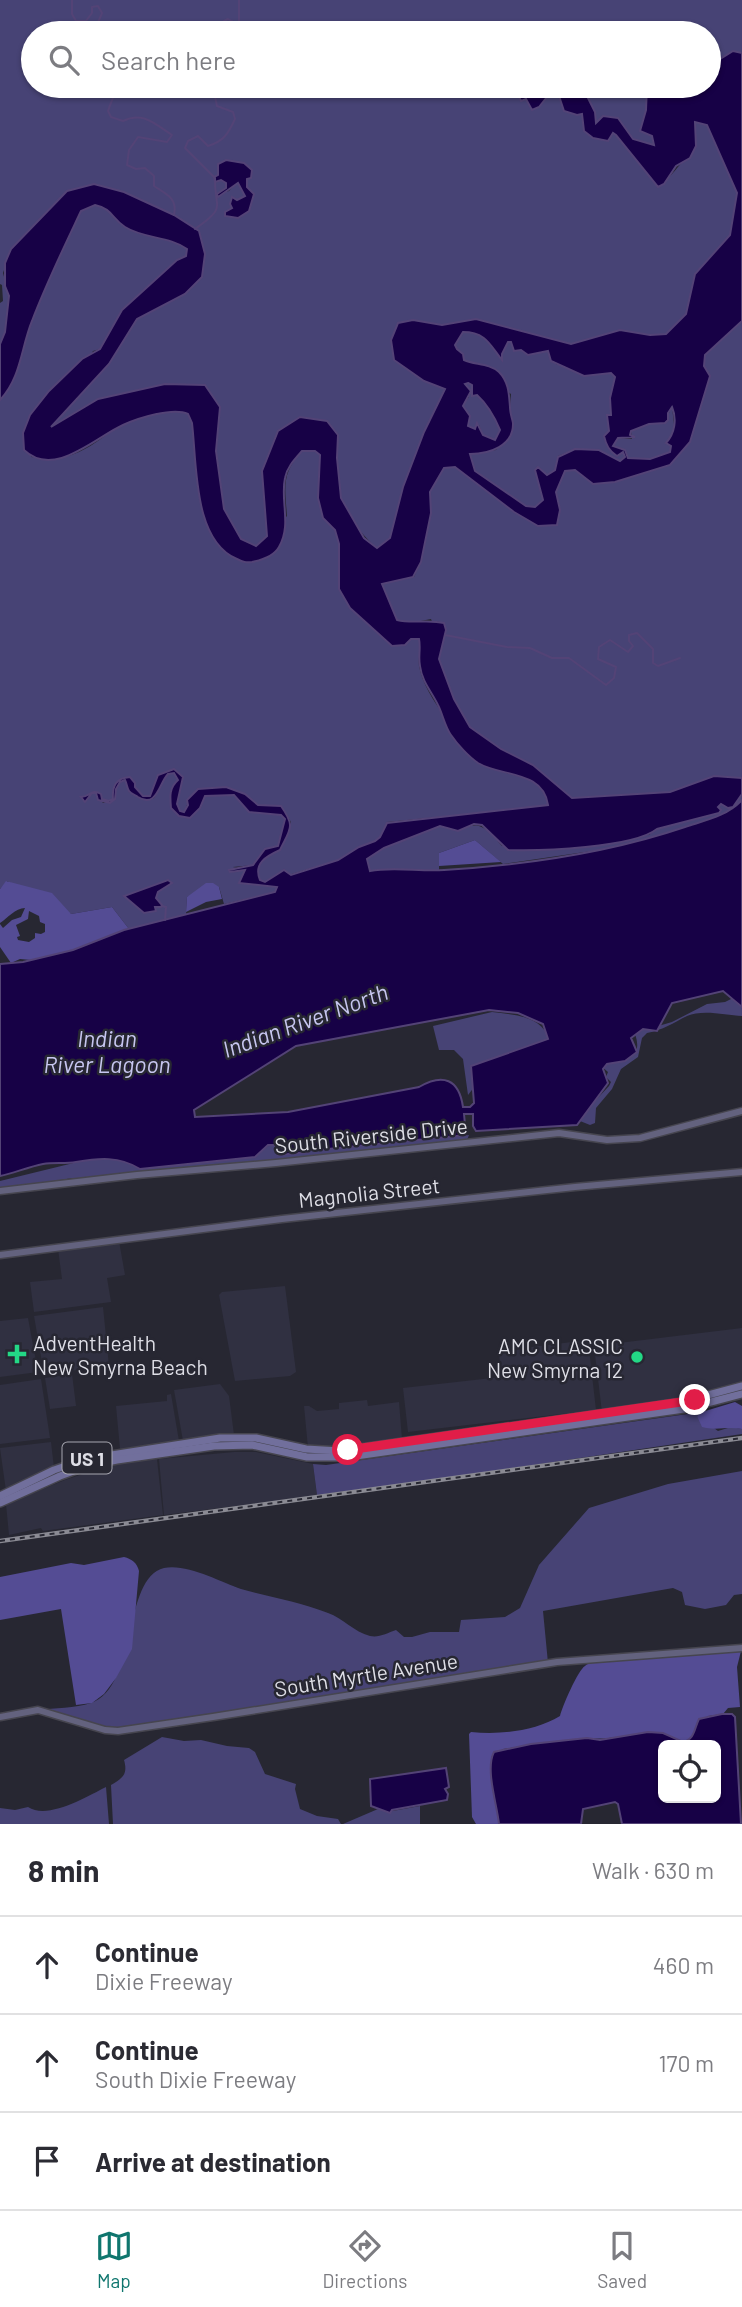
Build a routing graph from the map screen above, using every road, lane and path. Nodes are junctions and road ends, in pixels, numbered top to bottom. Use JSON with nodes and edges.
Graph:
{"nodes":[{"id":1,"x":742,"y":1111,"type":"edge"},
{"id":2,"x":742,"y":1172,"type":"edge"},
{"id":3,"x":0,"y":1191,"type":"edge"},
{"id":4,"x":0,"y":1255,"type":"edge"},
{"id":5,"x":742,"y":1386,"type":"edge"},
{"id":6,"x":742,"y":1394,"type":"edge"},
{"id":7,"x":601,"y":1417,"type":"junction"},
{"id":8,"x":0,"y":1496,"type":"edge"},
{"id":9,"x":0,"y":1503,"type":"edge"},
{"id":10,"x":742,"y":1648,"type":"edge"},
{"id":11,"x":0,"y":1717,"type":"edge"}],
"edges":[{"from":1,"to":3,"type":"street","name":"South Riverside Drive"},
{"from":2,"to":4,"type":"street","name":"Magnolia Street"},
{"from":5,"to":7,"type":"main road","number":"US 1"},
{"from":6,"to":7,"type":"main road","number":"US 1"},
{"from":7,"to":8,"type":"main road","number":"US 1"},
{"from":7,"to":9,"type":"main road","number":"US 1"},
{"from":10,"to":11,"type":"street","name":"South Myrtle Avenue"}]}
